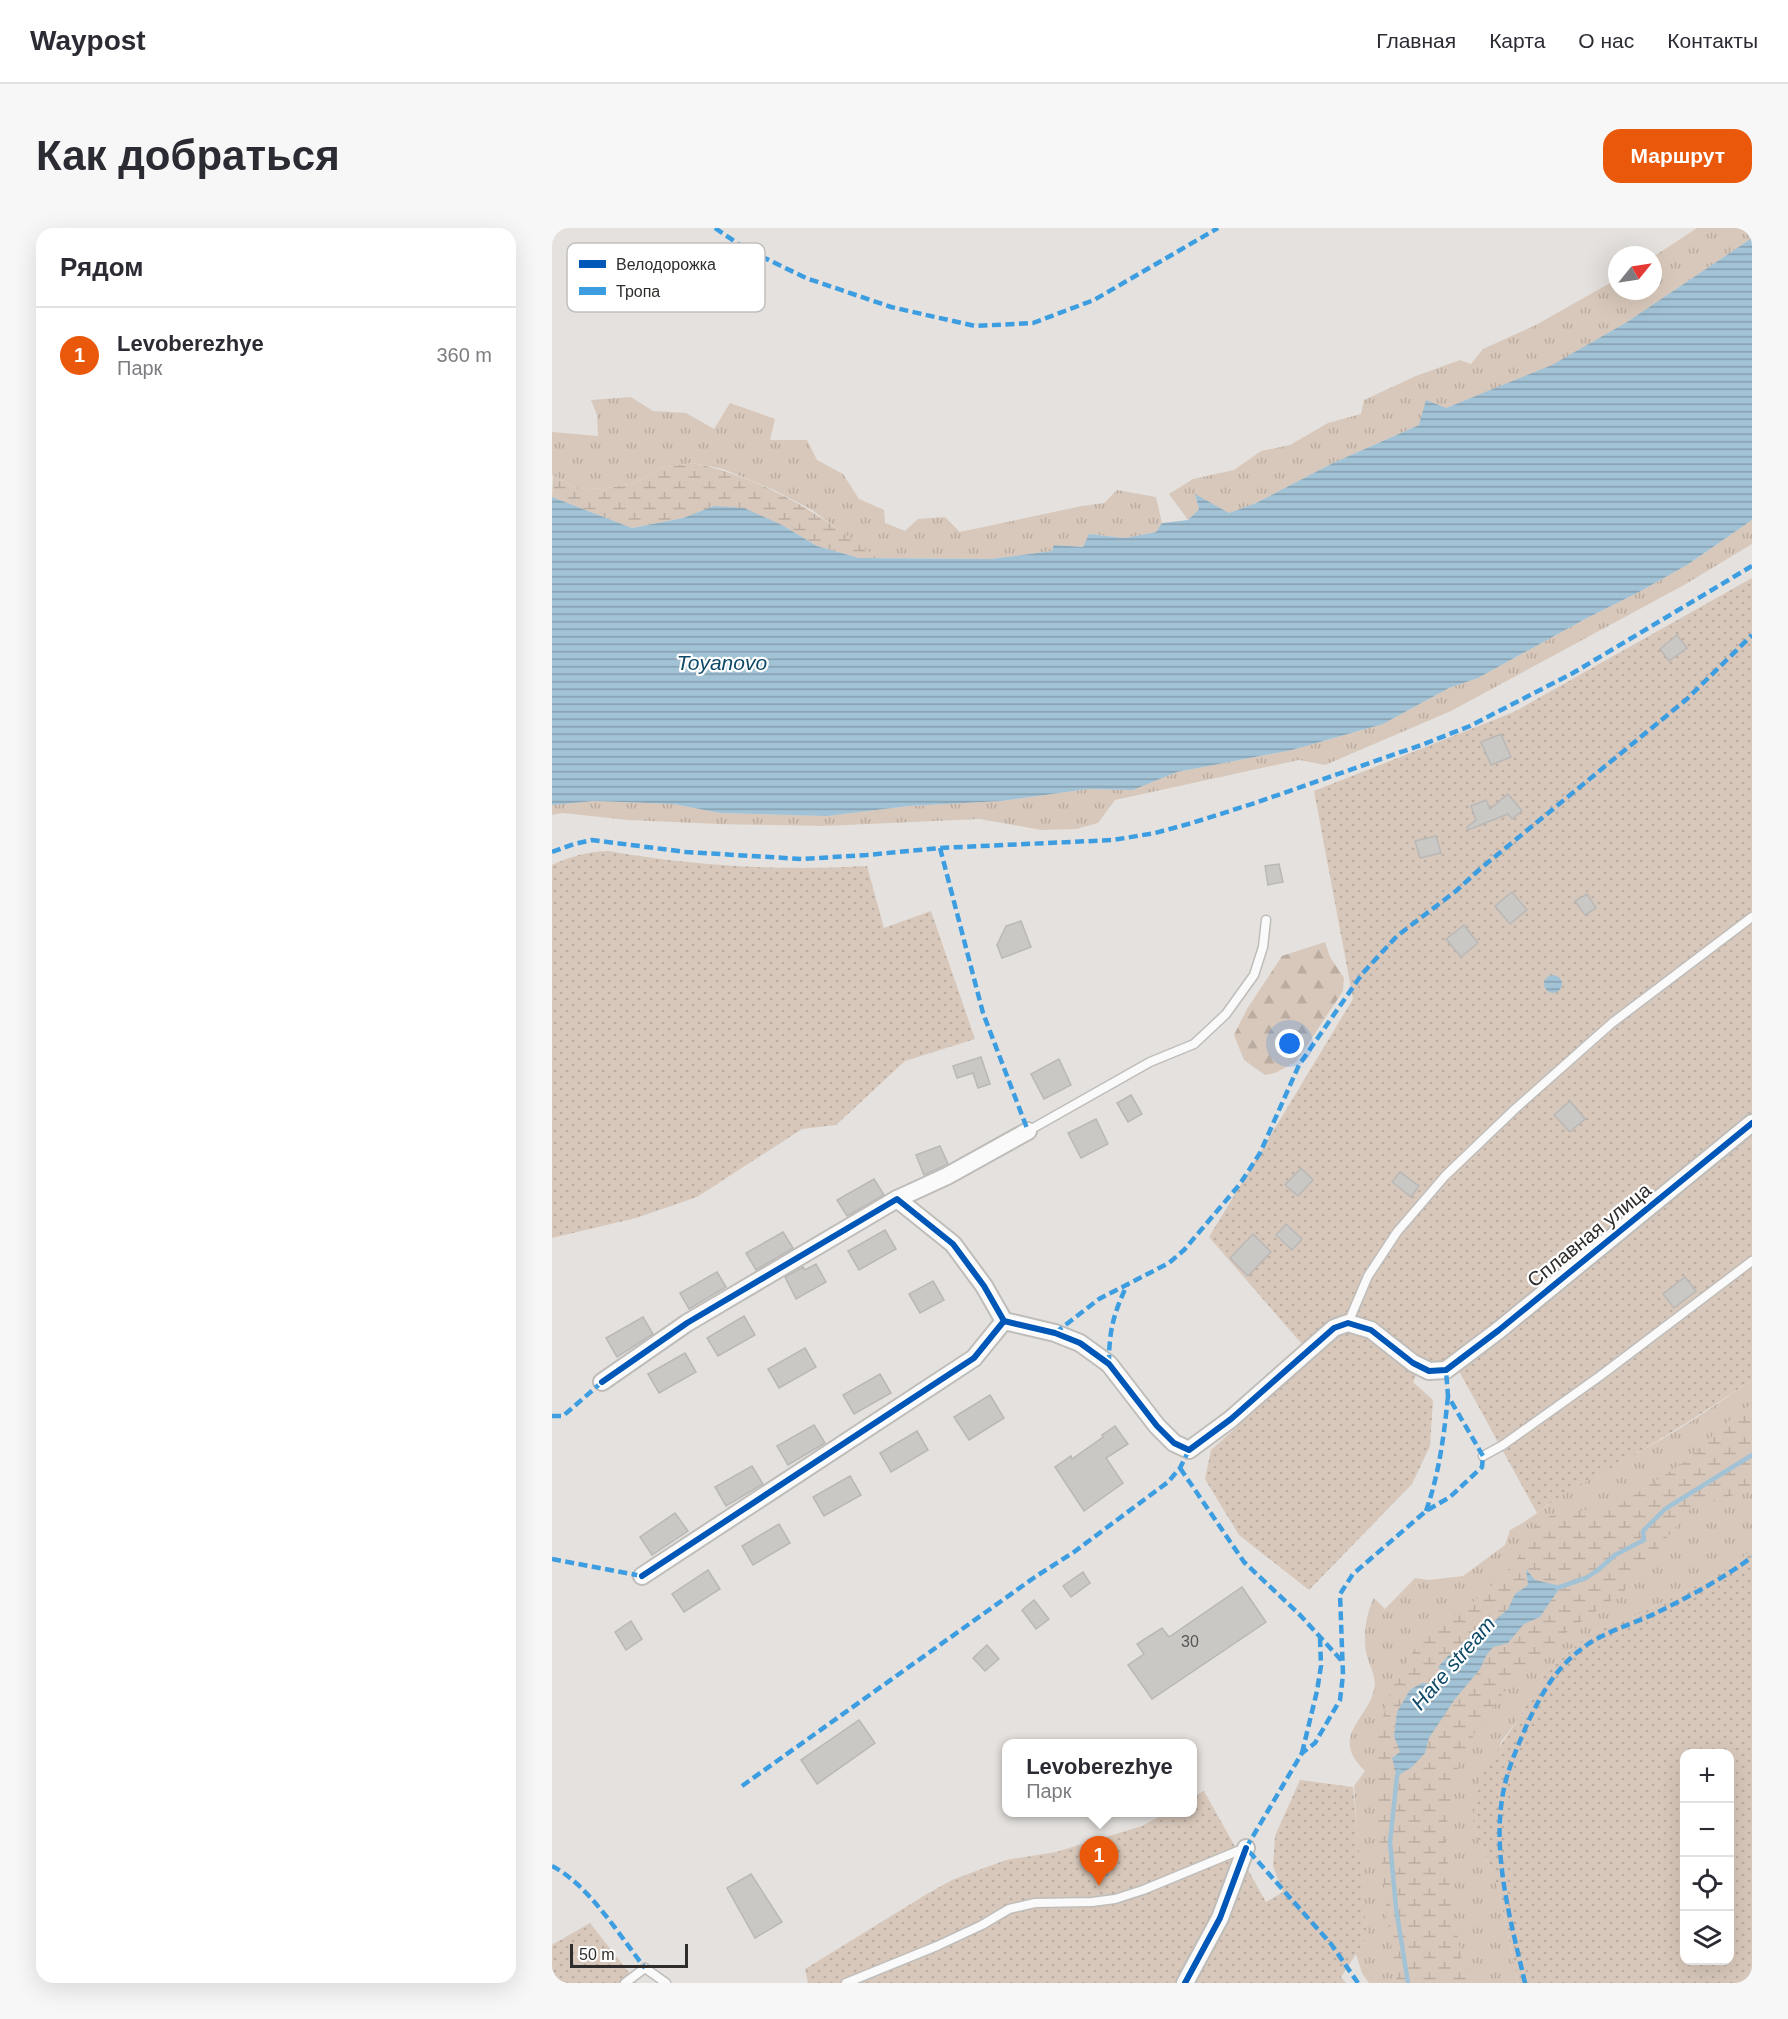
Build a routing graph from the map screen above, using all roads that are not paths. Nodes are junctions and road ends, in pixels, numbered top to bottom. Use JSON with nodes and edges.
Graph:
{"nodes":[{"id":1,"x":1752,"y":917,"type":"edge"},
{"id":2,"x":1266,"y":920,"type":"dead end"},
{"id":3,"x":1752,"y":1124,"type":"edge"},
{"id":4,"x":1028,"y":1131,"type":"joint"},
{"id":5,"x":897,"y":1199,"type":"junction"},
{"id":6,"x":1752,"y":1261,"type":"edge"},
{"id":7,"x":1004,"y":1322,"type":"junction"},
{"id":8,"x":1348,"y":1323,"type":"junction"},
{"id":9,"x":602,"y":1382,"type":"dead end"},
{"id":10,"x":1483,"y":1456,"type":"dead end"},
{"id":11,"x":642,"y":1576,"type":"dead end"},
{"id":12,"x":1246,"y":1848,"type":"joint"},
{"id":13,"x":645,"y":1968,"type":"junction"},
{"id":14,"x":625,"y":1983,"type":"edge"},
{"id":15,"x":655,"y":1983,"type":"edge"},
{"id":16,"x":666,"y":1983,"type":"edge"},
{"id":17,"x":846,"y":1983,"type":"edge"},
{"id":18,"x":1185,"y":1983,"type":"edge"}],
"edges":[{"from":1,"to":8,"type":"lane"},
{"from":2,"to":4,"type":"lane"},
{"from":3,"to":8,"type":"street","name":"Сплавная улица"},
{"from":4,"to":5,"type":"street"},
{"from":5,"to":7,"type":"street"},
{"from":5,"to":9,"type":"street"},
{"from":6,"to":10,"type":"lane"},
{"from":7,"to":8,"type":"street"},
{"from":7,"to":11,"type":"street"},
{"from":12,"to":17,"type":"lane"},
{"from":12,"to":18,"type":"street"},
{"from":13,"to":14,"type":"lane"},
{"from":13,"to":15,"type":"lane"},
{"from":13,"to":16,"type":"lane"}]}
